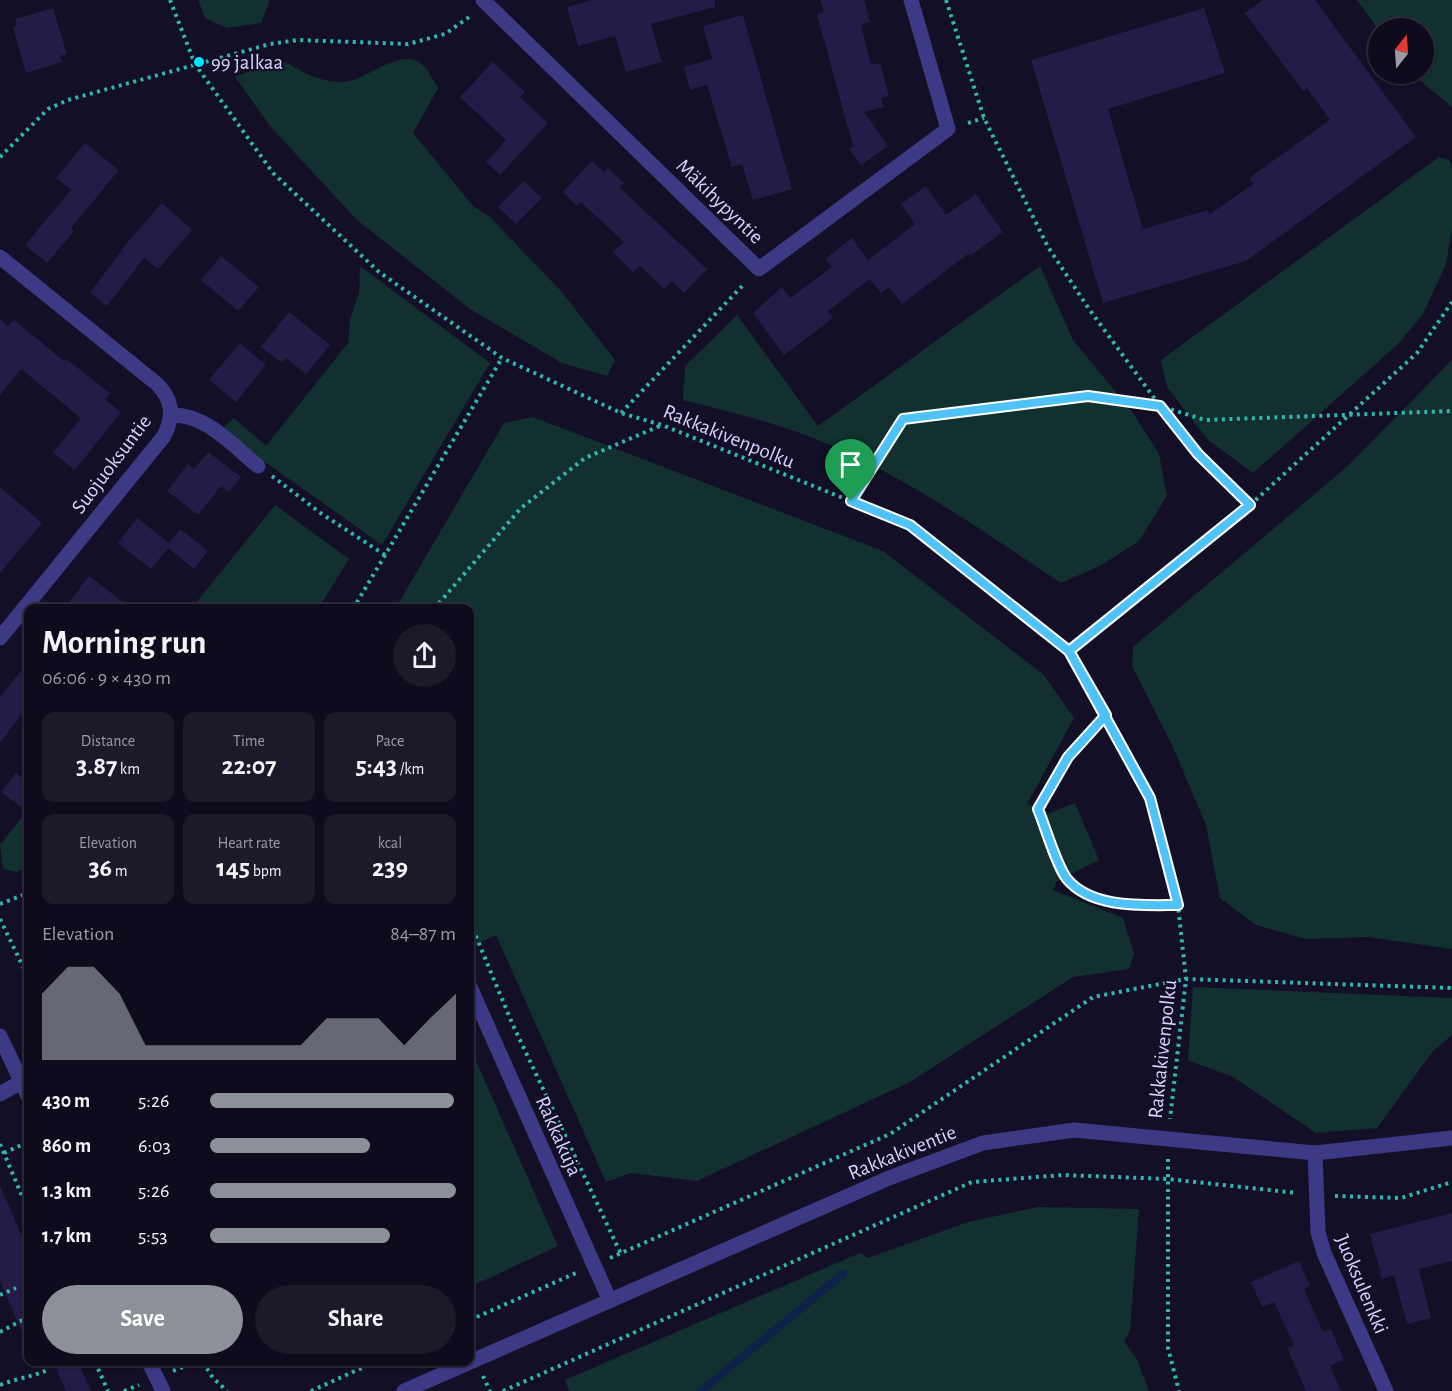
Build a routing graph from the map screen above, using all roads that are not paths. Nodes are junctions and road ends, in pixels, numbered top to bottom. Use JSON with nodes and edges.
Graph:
{"nodes":[{"id":1,"x":911,"y":0,"type":"edge"},
{"id":2,"x":487,"y":1,"type":"edge"},
{"id":3,"x":0,"y":257,"type":"edge"},
{"id":4,"x":171,"y":415,"type":"junction"},
{"id":5,"x":258,"y":466,"type":"road end"},
{"id":6,"x":28,"y":604,"type":"edge"},
{"id":7,"x":24,"y":608,"type":"edge"},
{"id":8,"x":0,"y":638,"type":"edge"},
{"id":9,"x":474,"y":996,"type":"edge"},
{"id":10,"x":0,"y":1036,"type":"edge"},
{"id":11,"x":24,"y":1087,"type":"edge"},
{"id":12,"x":24,"y":1089,"type":"edge"},
{"id":13,"x":0,"y":1094,"type":"edge"},
{"id":14,"x":1452,"y":1138,"type":"edge"},
{"id":15,"x":1315,"y":1153,"type":"junction"},
{"id":16,"x":610,"y":1301,"type":"junction"},
{"id":17,"x":474,"y":1365,"type":"edge"},
{"id":18,"x":151,"y":1366,"type":"edge"},
{"id":19,"x":471,"y":1366,"type":"edge"},
{"id":20,"x":428,"y":1386,"type":"edge"},
{"id":21,"x":163,"y":1391,"type":"edge"},
{"id":22,"x":404,"y":1391,"type":"edge"},
{"id":23,"x":1386,"y":1391,"type":"edge"}],
"edges":[{"from":1,"to":2,"type":"street","name":"Mäkihypyntie"},
{"from":3,"to":4,"type":"street","name":"Suojuoksuntie"},
{"from":4,"to":5,"type":"street"},
{"from":4,"to":6,"type":"street","name":"Suojuoksuntie"},
{"from":7,"to":8,"type":"street","name":"Suojuoksuntie"},
{"from":9,"to":16,"type":"street","name":"Rakkakuja"},
{"from":10,"to":11,"type":"street"},
{"from":12,"to":13,"type":"street"},
{"from":14,"to":15,"type":"street","name":"Rakkakiventie"},
{"from":15,"to":16,"type":"street","name":"Rakkakiventie"},
{"from":15,"to":23,"type":"street","name":"Juoksulenkki"},
{"from":16,"to":17,"type":"street","name":"Rakkakiventie"},
{"from":18,"to":21,"type":"street"},
{"from":19,"to":20,"type":"street","name":"Rakkakiventie"},
{"from":20,"to":22,"type":"street","name":"Rakkakiventie"}]}
